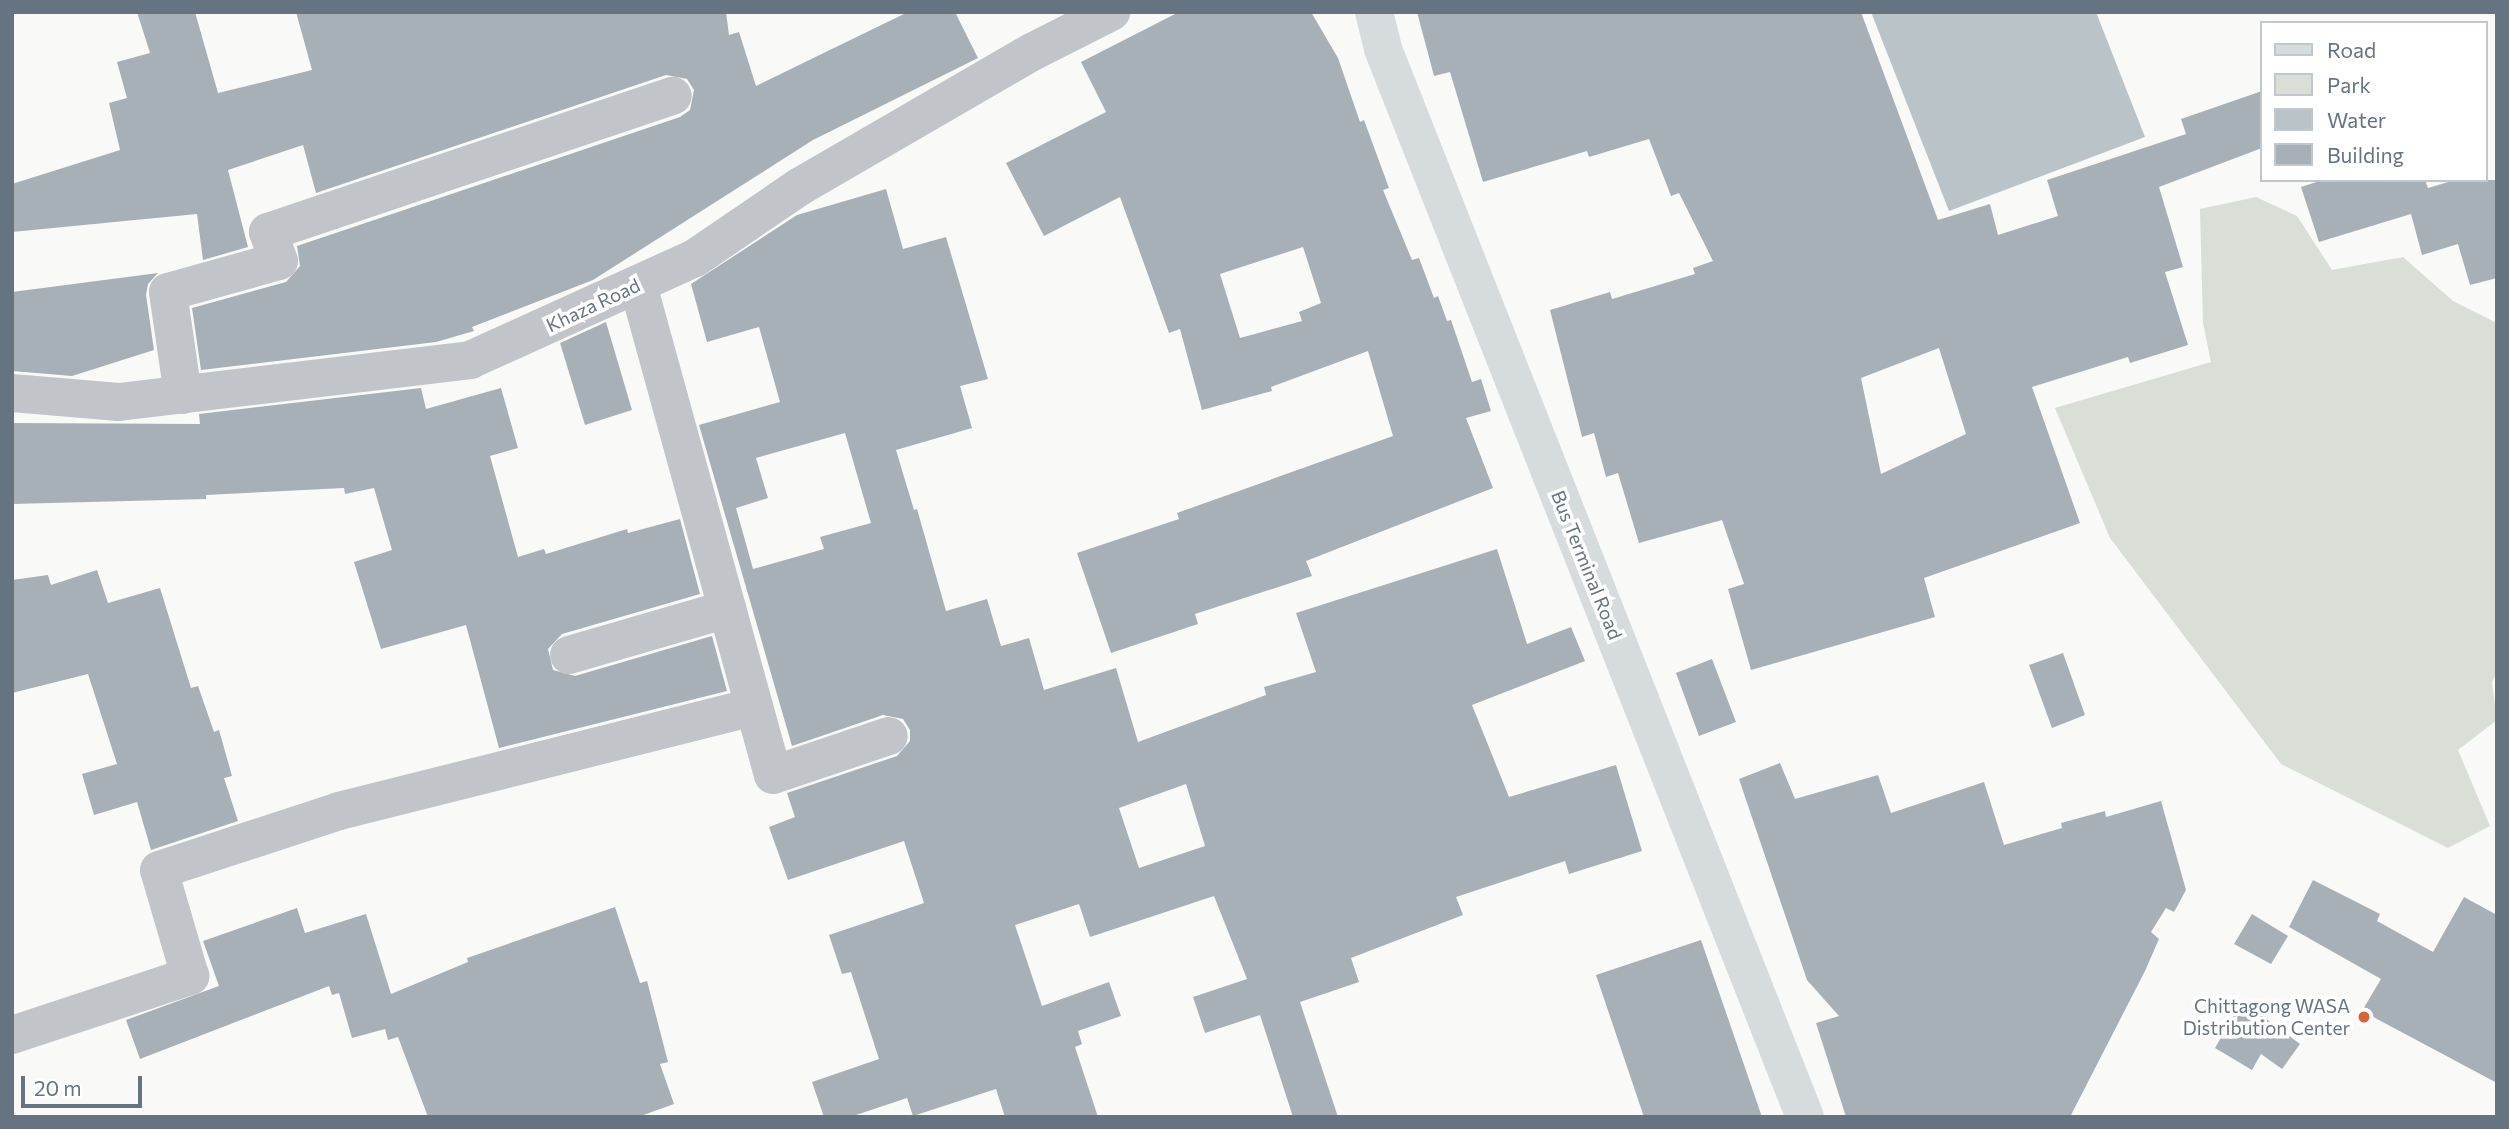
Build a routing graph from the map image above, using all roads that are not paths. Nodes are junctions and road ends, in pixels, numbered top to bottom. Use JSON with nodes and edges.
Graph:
{"nodes":[{"id":1,"x":1111,"y":12,"type":"edge"},
{"id":2,"x":1374,"y":12,"type":"edge"},
{"id":3,"x":673,"y":96,"type":"dead end"},
{"id":4,"x":638,"y":285,"type":"junction"},
{"id":5,"x":12,"y":393,"type":"edge"},
{"id":6,"x":183,"y":395,"type":"junction"},
{"id":7,"x":727,"y":609,"type":"junction"},
{"id":8,"x":569,"y":655,"type":"dead end"},
{"id":9,"x":754,"y":707,"type":"junction"},
{"id":10,"x":889,"y":736,"type":"dead end"},
{"id":11,"x":12,"y":1035,"type":"edge"},
{"id":12,"x":1805,"y":1117,"type":"edge"}],
"edges":[{"from":1,"to":4,"type":"street","name":"Khaza Road"},
{"from":2,"to":12,"type":"main road","name":"Bus Terminal Road"},
{"from":3,"to":6,"type":"street"},
{"from":4,"to":6,"type":"street","name":"Khaza Road"},
{"from":4,"to":7,"type":"street"},
{"from":5,"to":6,"type":"street","name":"Khaza Road"},
{"from":7,"to":8,"type":"street"},
{"from":7,"to":9,"type":"street"},
{"from":9,"to":10,"type":"street"},
{"from":9,"to":11,"type":"street"}]}
